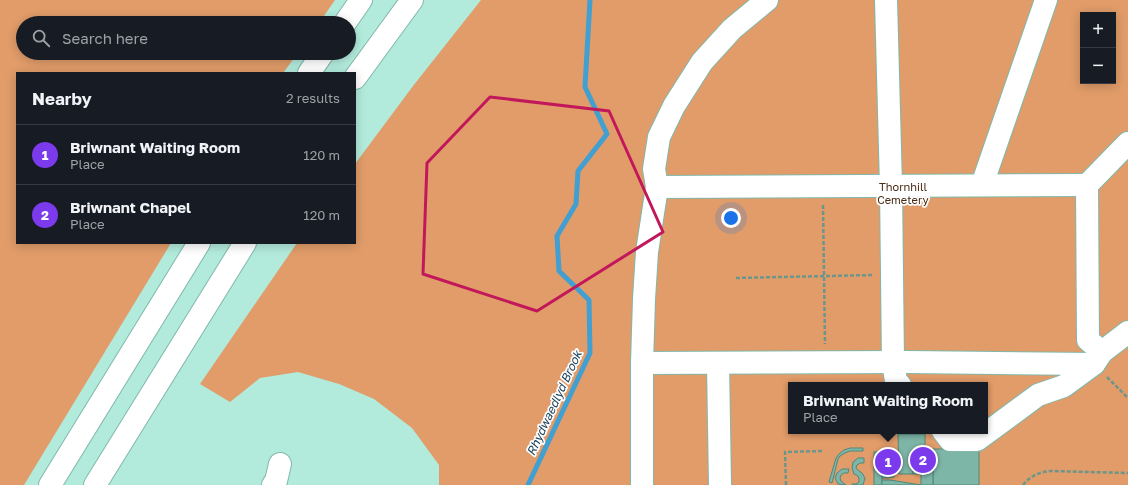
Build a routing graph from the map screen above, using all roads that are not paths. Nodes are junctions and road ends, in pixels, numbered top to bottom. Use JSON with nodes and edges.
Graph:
{"nodes":[{"id":1,"x":361,"y":0,"type":"edge"},
{"id":2,"x":412,"y":0,"type":"edge"},
{"id":3,"x":767,"y":0,"type":"edge"},
{"id":4,"x":886,"y":0,"type":"edge"},
{"id":5,"x":1046,"y":0,"type":"edge"},
{"id":6,"x":350,"y":16,"type":"edge"},
{"id":7,"x":318,"y":60,"type":"edge"},
{"id":8,"x":310,"y":72,"type":"edge"},
{"id":9,"x":356,"y":77,"type":"edge"},
{"id":10,"x":1128,"y":144,"type":"edge"},
{"id":11,"x":982,"y":185,"type":"junction"},
{"id":12,"x":1087,"y":185,"type":"junction"},
{"id":13,"x":891,"y":186,"type":"junction"},
{"id":14,"x":657,"y":187,"type":"junction"},
{"id":15,"x":198,"y":244,"type":"edge"},
{"id":16,"x":244,"y":244,"type":"edge"},
{"id":17,"x":1128,"y":332,"type":"edge"},
{"id":18,"x":1098,"y":358,"type":"junction"},
{"id":19,"x":642,"y":363,"type":"junction"},
{"id":20,"x":718,"y":363,"type":"junction"},
{"id":21,"x":896,"y":376,"type":"edge"},
{"id":22,"x":988,"y":432,"type":"edge"},
{"id":23,"x":945,"y":434,"type":"edge"},
{"id":24,"x":985,"y":434,"type":"edge"},
{"id":25,"x":280,"y":464,"type":"dead end"},
{"id":26,"x":50,"y":485,"type":"edge"},
{"id":27,"x":95,"y":485,"type":"edge"},
{"id":28,"x":274,"y":485,"type":"edge"},
{"id":29,"x":642,"y":485,"type":"edge"},
{"id":30,"x":720,"y":485,"type":"edge"}],
"edges":[{"from":1,"to":6,"type":"main road"},
{"from":2,"to":9,"type":"main road"},
{"from":3,"to":14,"type":"main road"},
{"from":4,"to":13,"type":"main road"},
{"from":5,"to":11,"type":"main road"},
{"from":7,"to":8,"type":"main road"},
{"from":10,"to":12,"type":"main road"},
{"from":11,"to":12,"type":"main road"},
{"from":11,"to":13,"type":"main road"},
{"from":12,"to":18,"type":"main road"},
{"from":13,"to":14,"type":"main road"},
{"from":13,"to":21,"type":"main road"},
{"from":14,"to":19,"type":"main road"},
{"from":15,"to":26,"type":"main road"},
{"from":16,"to":27,"type":"main road"},
{"from":17,"to":18,"type":"main road"},
{"from":18,"to":21,"type":"main road"},
{"from":18,"to":22,"type":"main road"},
{"from":19,"to":20,"type":"main road"},
{"from":19,"to":29,"type":"main road"},
{"from":20,"to":21,"type":"main road"},
{"from":20,"to":30,"type":"main road"},
{"from":23,"to":24,"type":"main road"},
{"from":25,"to":28,"type":"main road"}]}
